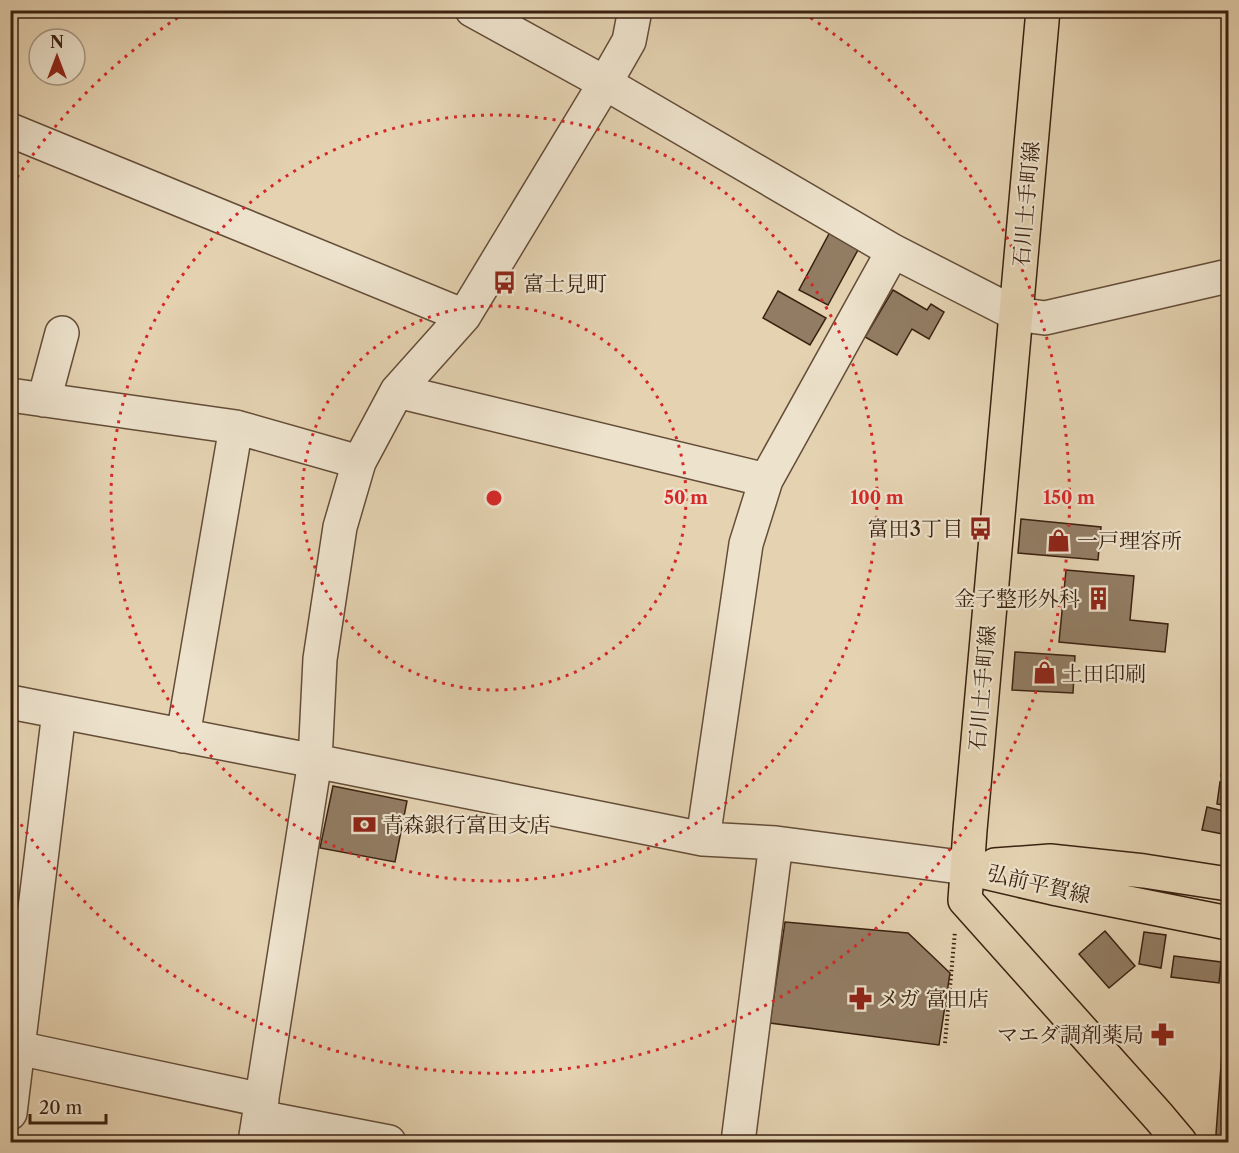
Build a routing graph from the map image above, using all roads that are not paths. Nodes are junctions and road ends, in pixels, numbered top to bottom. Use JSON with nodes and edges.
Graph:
{"nodes":[{"id":1,"x":472,"y":10,"type":"edge"},
{"id":2,"x":635,"y":10,"type":"edge"},
{"id":3,"x":1043,"y":10,"type":"edge"},
{"id":4,"x":605,"y":84,"type":"junction"},
{"id":5,"x":10,"y":130,"type":"edge"},
{"id":6,"x":893,"y":251,"type":"junction"},
{"id":7,"x":1228,"y":276,"type":"edge"},
{"id":8,"x":1016,"y":314,"type":"junction"},
{"id":9,"x":464,"y":316,"type":"junction"},
{"id":10,"x":62,"y":333,"type":"dead end"},
{"id":11,"x":397,"y":391,"type":"junction"},
{"id":12,"x":10,"y":395,"type":"edge"},
{"id":13,"x":44,"y":400,"type":"junction"},
{"id":14,"x":236,"y":427,"type":"junction"},
{"id":15,"x":359,"y":462,"type":"junction"},
{"id":16,"x":766,"y":480,"type":"junction"},
{"id":17,"x":10,"y":702,"type":"edge"},
{"id":18,"x":59,"y":712,"type":"junction"},
{"id":19,"x":183,"y":736,"type":"junction"},
{"id":20,"x":315,"y":761,"type":"junction"},
{"id":21,"x":703,"y":839,"type":"junction"},
{"id":22,"x":776,"y":843,"type":"junction"},
{"id":23,"x":967,"y":868,"type":"junction"},
{"id":24,"x":1228,"y":884,"type":"edge"},
{"id":25,"x":1228,"y":923,"type":"edge"},
{"id":26,"x":18,"y":1048,"type":"junction"},
{"id":27,"x":10,"y":1113,"type":"edge"},
{"id":28,"x":259,"y":1120,"type":"edge"},
{"id":29,"x":389,"y":1143,"type":"edge"},
{"id":30,"x":738,"y":1143,"type":"edge"},
{"id":31,"x":1180,"y":1143,"type":"edge"}],
"edges":[{"from":1,"to":4,"type":"street"},
{"from":2,"to":4,"type":"street"},
{"from":3,"to":8,"type":"main road","name":"石川土手町線"},
{"from":4,"to":6,"type":"street"},
{"from":4,"to":9,"type":"street"},
{"from":5,"to":9,"type":"street"},
{"from":6,"to":8,"type":"street"},
{"from":6,"to":16,"type":"street"},
{"from":7,"to":8,"type":"street"},
{"from":8,"to":23,"type":"main road","name":"石川土手町線"},
{"from":9,"to":11,"type":"street"},
{"from":10,"to":13,"type":"street"},
{"from":11,"to":15,"type":"street"},
{"from":11,"to":16,"type":"street"},
{"from":12,"to":13,"type":"street"},
{"from":13,"to":14,"type":"street"},
{"from":14,"to":15,"type":"street"},
{"from":14,"to":19,"type":"street"},
{"from":15,"to":20,"type":"street"},
{"from":16,"to":21,"type":"street"},
{"from":17,"to":18,"type":"street"},
{"from":18,"to":19,"type":"street"},
{"from":18,"to":26,"type":"street"},
{"from":19,"to":20,"type":"street"},
{"from":20,"to":21,"type":"street"},
{"from":20,"to":28,"type":"street"},
{"from":21,"to":22,"type":"street"},
{"from":22,"to":23,"type":"street"},
{"from":22,"to":30,"type":"street"},
{"from":23,"to":24,"type":"main road","name":"弘前平賀線"},
{"from":23,"to":25,"type":"main road","name":"弘前平賀線"},
{"from":23,"to":31,"type":"main road","name":"石川土手町線"},
{"from":26,"to":27,"type":"street"},
{"from":26,"to":28,"type":"street"},
{"from":28,"to":29,"type":"street"}]}
